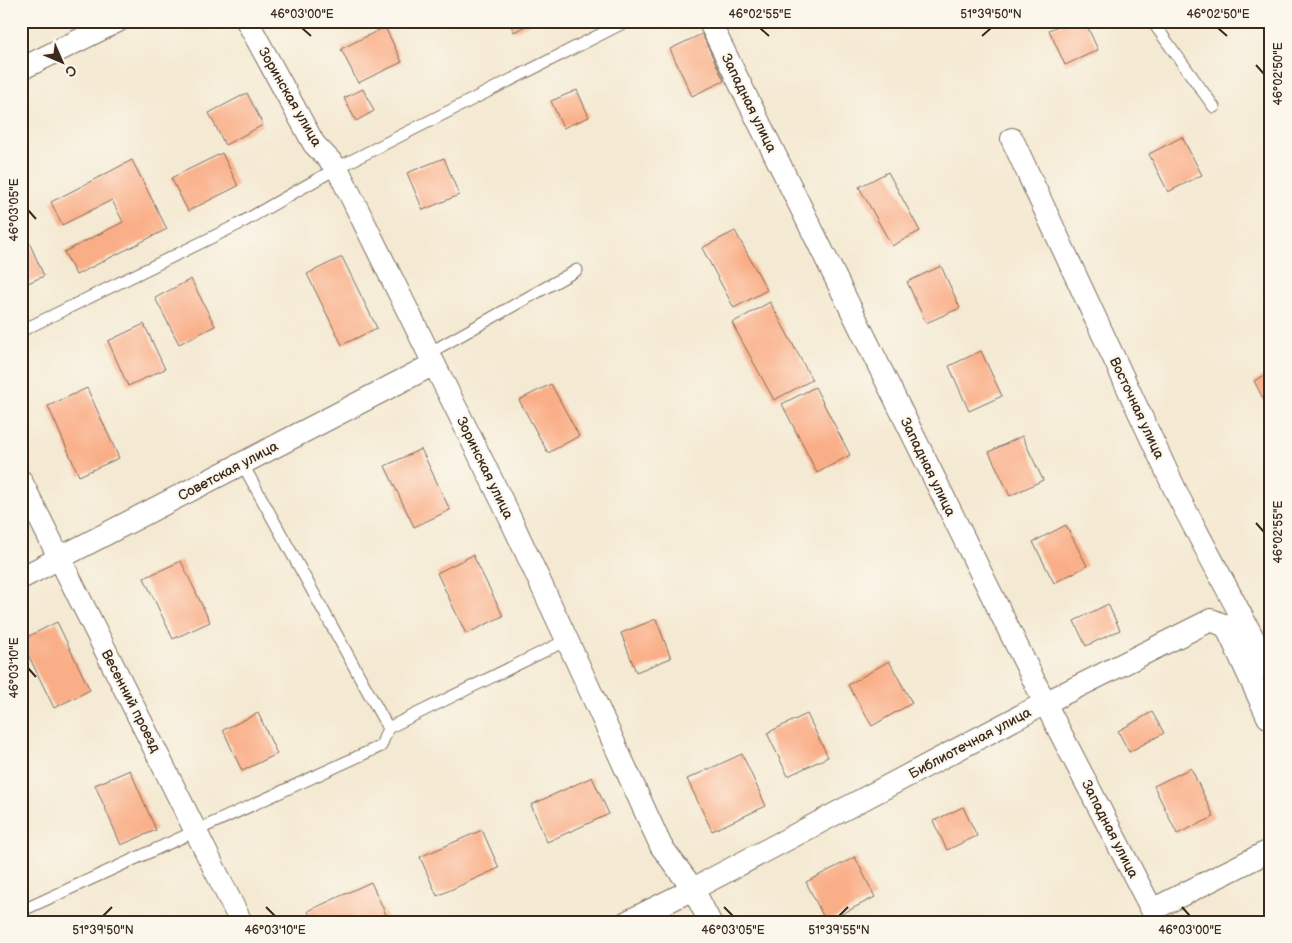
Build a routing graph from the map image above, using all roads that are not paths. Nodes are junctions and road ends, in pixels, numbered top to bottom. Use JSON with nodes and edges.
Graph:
{"nodes":[{"id":1,"x":118,"y":21,"type":"edge"},
{"id":2,"x":247,"y":21,"type":"edge"},
{"id":3,"x":627,"y":21,"type":"edge"},
{"id":4,"x":709,"y":21,"type":"edge"},
{"id":5,"x":1152,"y":21,"type":"edge"},
{"id":6,"x":21,"y":69,"type":"edge"},
{"id":7,"x":1214,"y":107,"type":"dead end"},
{"id":8,"x":1012,"y":139,"type":"dead end"},
{"id":9,"x":337,"y":168,"type":"junction"},
{"id":10,"x":577,"y":270,"type":"dead end"},
{"id":11,"x":21,"y":330,"type":"edge"},
{"id":12,"x":432,"y":358,"type":"junction"},
{"id":13,"x":242,"y":463,"type":"junction"},
{"id":14,"x":21,"y":481,"type":"edge"},
{"id":15,"x":59,"y":559,"type":"junction"},
{"id":16,"x":21,"y":578,"type":"edge"},
{"id":17,"x":568,"y":640,"type":"junction"},
{"id":18,"x":1271,"y":672,"type":"edge"},
{"id":19,"x":1045,"y":703,"type":"junction"},
{"id":20,"x":1270,"y":717,"type":"edge"},
{"id":21,"x":388,"y":728,"type":"junction"},
{"id":22,"x":197,"y":831,"type":"junction"},
{"id":23,"x":1271,"y":850,"type":"edge"},
{"id":24,"x":694,"y":889,"type":"junction"},
{"id":25,"x":22,"y":910,"type":"edge"},
{"id":26,"x":241,"y":922,"type":"edge"},
{"id":27,"x":627,"y":922,"type":"edge"},
{"id":28,"x":710,"y":922,"type":"edge"}],
"edges":[{"from":1,"to":6,"type":"street"},
{"from":2,"to":9,"type":"street","name":"Зоринская улица"},
{"from":3,"to":9,"type":"lane"},
{"from":4,"to":19,"type":"street","name":"Западная улица"},
{"from":5,"to":7,"type":"lane"},
{"from":8,"to":18,"type":"street","name":"Восточная улица"},
{"from":9,"to":11,"type":"lane"},
{"from":9,"to":12,"type":"street","name":"Зоринская улица"},
{"from":10,"to":12,"type":"lane"},
{"from":12,"to":13,"type":"street","name":"Советская улица"},
{"from":12,"to":17,"type":"street","name":"Зоринская улица"},
{"from":13,"to":15,"type":"street","name":"Советская улица"},
{"from":13,"to":21,"type":"lane"},
{"from":14,"to":15,"type":"street","name":"Весенний проезд"},
{"from":15,"to":16,"type":"street","name":"Советская улица"},
{"from":15,"to":22,"type":"street","name":"Весенний проезд"},
{"from":17,"to":21,"type":"lane"},
{"from":17,"to":24,"type":"street","name":"Зоринская улица"},
{"from":19,"to":20,"type":"street","name":"Библиотечная улица"},
{"from":19,"to":23,"type":"street","name":"Западная улица"},
{"from":19,"to":24,"type":"street","name":"Библиотечная улица"},
{"from":21,"to":22,"type":"lane"},
{"from":22,"to":25,"type":"lane"},
{"from":22,"to":26,"type":"street","name":"Весенний проезд"},
{"from":24,"to":27,"type":"street","name":"Библиотечная улица"},
{"from":24,"to":28,"type":"street","name":"Зоринская улица"}]}
